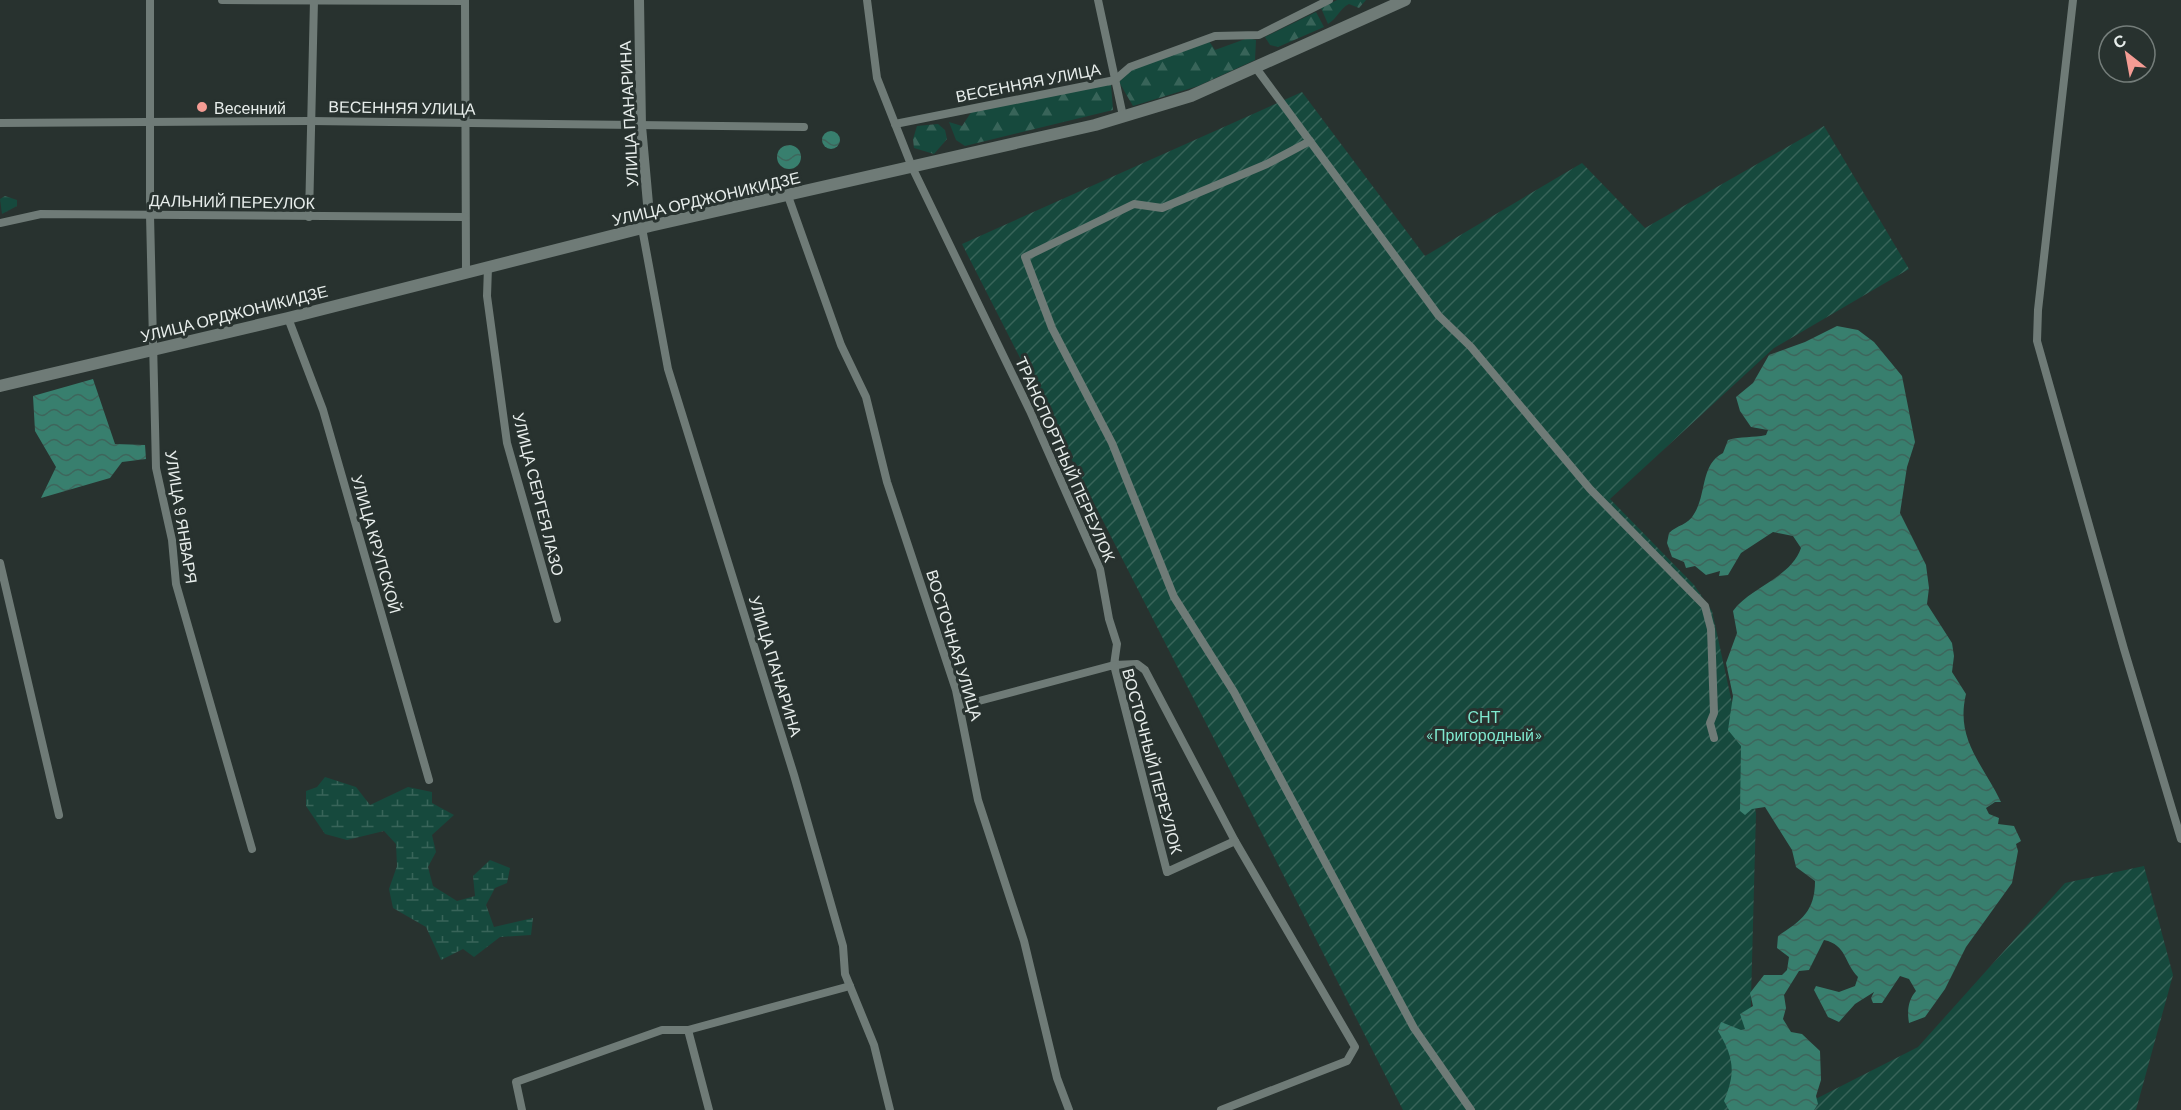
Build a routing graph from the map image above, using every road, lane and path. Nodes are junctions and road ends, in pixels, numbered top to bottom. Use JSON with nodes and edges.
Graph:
{"nodes":[{"id":1,"x":150,"y":0,"type":"edge"},
{"id":2,"x":222,"y":0,"type":"edge"},
{"id":3,"x":639,"y":0,"type":"edge"},
{"id":4,"x":867,"y":0,"type":"edge"},
{"id":5,"x":1098,"y":0,"type":"edge"},
{"id":6,"x":1329,"y":0,"type":"edge"},
{"id":7,"x":1405,"y":0,"type":"edge"},
{"id":8,"x":2073,"y":0,"type":"edge"},
{"id":9,"x":314,"y":1,"type":"edge"},
{"id":10,"x":465,"y":1,"type":"edge"},
{"id":11,"x":1389,"y":4,"type":"edge"},
{"id":12,"x":1256,"y":68,"type":"junction"},
{"id":13,"x":1115,"y":80,"type":"junction"},
{"id":14,"x":1123,"y":116,"type":"junction"},
{"id":15,"x":311,"y":121,"type":"junction"},
{"id":16,"x":150,"y":122,"type":"junction"},
{"id":17,"x":0,"y":123,"type":"edge"},
{"id":18,"x":464,"y":123,"type":"junction"},
{"id":19,"x":895,"y":124,"type":"junction"},
{"id":20,"x":641,"y":126,"type":"junction"},
{"id":21,"x":804,"y":127,"type":"dead end"},
{"id":22,"x":1310,"y":141,"type":"junction"},
{"id":23,"x":912,"y":167,"type":"junction"},
{"id":24,"x":788,"y":196,"type":"junction"},
{"id":25,"x":150,"y":214,"type":"junction"},
{"id":26,"x":465,"y":217,"type":"junction"},
{"id":27,"x":309,"y":218,"type":"junction"},
{"id":28,"x":0,"y":223,"type":"edge"},
{"id":29,"x":646,"y":227,"type":"junction"},
{"id":30,"x":488,"y":267,"type":"junction"},
{"id":31,"x":466,"y":272,"type":"junction"},
{"id":32,"x":288,"y":318,"type":"junction"},
{"id":33,"x":153,"y":351,"type":"junction"},
{"id":34,"x":1,"y":383,"type":"edge"},
{"id":35,"x":0,"y":563,"type":"edge"},
{"id":36,"x":557,"y":620,"type":"dead end"},
{"id":37,"x":1114,"y":665,"type":"junction"},
{"id":38,"x":960,"y":706,"type":"junction"},
{"id":39,"x":1714,"y":738,"type":"dead end"},
{"id":40,"x":429,"y":780,"type":"dead end"},
{"id":41,"x":59,"y":815,"type":"dead end"},
{"id":42,"x":2181,"y":839,"type":"edge"},
{"id":43,"x":1235,"y":841,"type":"junction"},
{"id":44,"x":252,"y":849,"type":"dead end"},
{"id":45,"x":850,"y":986,"type":"junction"},
{"id":46,"x":688,"y":1030,"type":"junction"},
{"id":47,"x":522,"y":1110,"type":"edge"},
{"id":48,"x":709,"y":1110,"type":"edge"},
{"id":49,"x":890,"y":1110,"type":"edge"},
{"id":50,"x":1069,"y":1110,"type":"edge"},
{"id":51,"x":1221,"y":1110,"type":"edge"},
{"id":52,"x":1471,"y":1110,"type":"edge"}],
"edges":[{"from":1,"to":16,"type":"street","name":"УЛИЦА 9 ЯНВАРЯ"},
{"from":2,"to":9,"type":"street"},
{"from":3,"to":20,"type":"street","name":"УЛИЦА ПАНАРИНА"},
{"from":4,"to":19,"type":"street"},
{"from":5,"to":13,"type":"street"},
{"from":6,"to":13,"type":"street","name":"ВЕСЕННЯЯ УЛИЦА"},
{"from":7,"to":11,"type":"main road","name":"УЛИЦА ОРДЖОНИКИДЗЕ"},
{"from":8,"to":42,"type":"street"},
{"from":9,"to":10,"type":"street"},
{"from":9,"to":15,"type":"street"},
{"from":10,"to":18,"type":"street"},
{"from":11,"to":12,"type":"main road","name":"УЛИЦА ОРДЖОНИКИДЗЕ"},
{"from":12,"to":14,"type":"main road","name":"УЛИЦА ОРДЖОНИКИДЗЕ"},
{"from":12,"to":22,"type":"street"},
{"from":13,"to":14,"type":"street"},
{"from":13,"to":19,"type":"street","name":"ВЕСЕННЯЯ УЛИЦА"},
{"from":14,"to":23,"type":"main road","name":"УЛИЦА ОРДЖОНИКИДЗЕ"},
{"from":15,"to":16,"type":"street","name":"ВЕСЕННЯЯ УЛИЦА"},
{"from":15,"to":18,"type":"street","name":"ВЕСЕННЯЯ УЛИЦА"},
{"from":15,"to":27,"type":"street"},
{"from":16,"to":17,"type":"street","name":"ВЕСЕННЯЯ УЛИЦА"},
{"from":16,"to":25,"type":"street","name":"УЛИЦА 9 ЯНВАРЯ"},
{"from":18,"to":20,"type":"street","name":"ВЕСЕННЯЯ УЛИЦА"},
{"from":18,"to":26,"type":"street"},
{"from":19,"to":23,"type":"street"},
{"from":20,"to":21,"type":"street","name":"ВЕСЕННЯЯ УЛИЦА"},
{"from":20,"to":29,"type":"street","name":"УЛИЦА ПАНАРИНА"},
{"from":22,"to":39,"type":"street"},
{"from":22,"to":52,"type":"street"},
{"from":23,"to":24,"type":"main road","name":"УЛИЦА ОРДЖОНИКИДЗЕ"},
{"from":23,"to":37,"type":"street","name":"ТРАНСПОРТНЫЙ ПЕРЕУЛОК"},
{"from":24,"to":29,"type":"main road","name":"УЛИЦА ОРДЖОНИКИДЗЕ"},
{"from":24,"to":38,"type":"street","name":"ВОСТОЧНАЯ УЛИЦА"},
{"from":25,"to":27,"type":"street","name":"ДАЛЬНИЙ ПЕРЕУЛОК"},
{"from":25,"to":28,"type":"street","name":"ДАЛЬНИЙ ПЕРЕУЛОК"},
{"from":25,"to":33,"type":"street","name":"УЛИЦА 9 ЯНВАРЯ"},
{"from":26,"to":27,"type":"street","name":"ДАЛЬНИЙ ПЕРЕУЛОК"},
{"from":26,"to":31,"type":"street"},
{"from":29,"to":30,"type":"main road","name":"УЛИЦА ОРДЖОНИКИДЗЕ"},
{"from":29,"to":45,"type":"street","name":"УЛИЦА ПАНАРИНА"},
{"from":30,"to":31,"type":"main road","name":"УЛИЦА ОРДЖОНИКИДЗЕ"},
{"from":30,"to":36,"type":"street","name":"УЛИЦА СЕРГЕЯ ЛАЗО"},
{"from":31,"to":32,"type":"main road","name":"УЛИЦА ОРДЖОНИКИДЗЕ"},
{"from":32,"to":33,"type":"main road","name":"УЛИЦА ОРДЖОНИКИДЗЕ"},
{"from":32,"to":40,"type":"street","name":"УЛИЦА КРУПСКОЙ"},
{"from":33,"to":34,"type":"main road","name":"УЛИЦА ОРДЖОНИКИДЗЕ"},
{"from":33,"to":44,"type":"street","name":"УЛИЦА 9 ЯНВАРЯ"},
{"from":35,"to":41,"type":"street"},
{"from":37,"to":38,"type":"street","name":"ВОСТОЧНЫЙ ПЕРЕУЛОК"},
{"from":37,"to":43,"type":"street"},
{"from":37,"to":43,"type":"street","name":"ВОСТОЧНЫЙ ПЕРЕУЛОК"},
{"from":38,"to":50,"type":"street","name":"ВОСТОЧНАЯ УЛИЦА"},
{"from":43,"to":51,"type":"street"},
{"from":45,"to":46,"type":"street"},
{"from":45,"to":49,"type":"street","name":"УЛИЦА ПАНАРИНА"},
{"from":46,"to":47,"type":"street"},
{"from":46,"to":48,"type":"street"}]}
